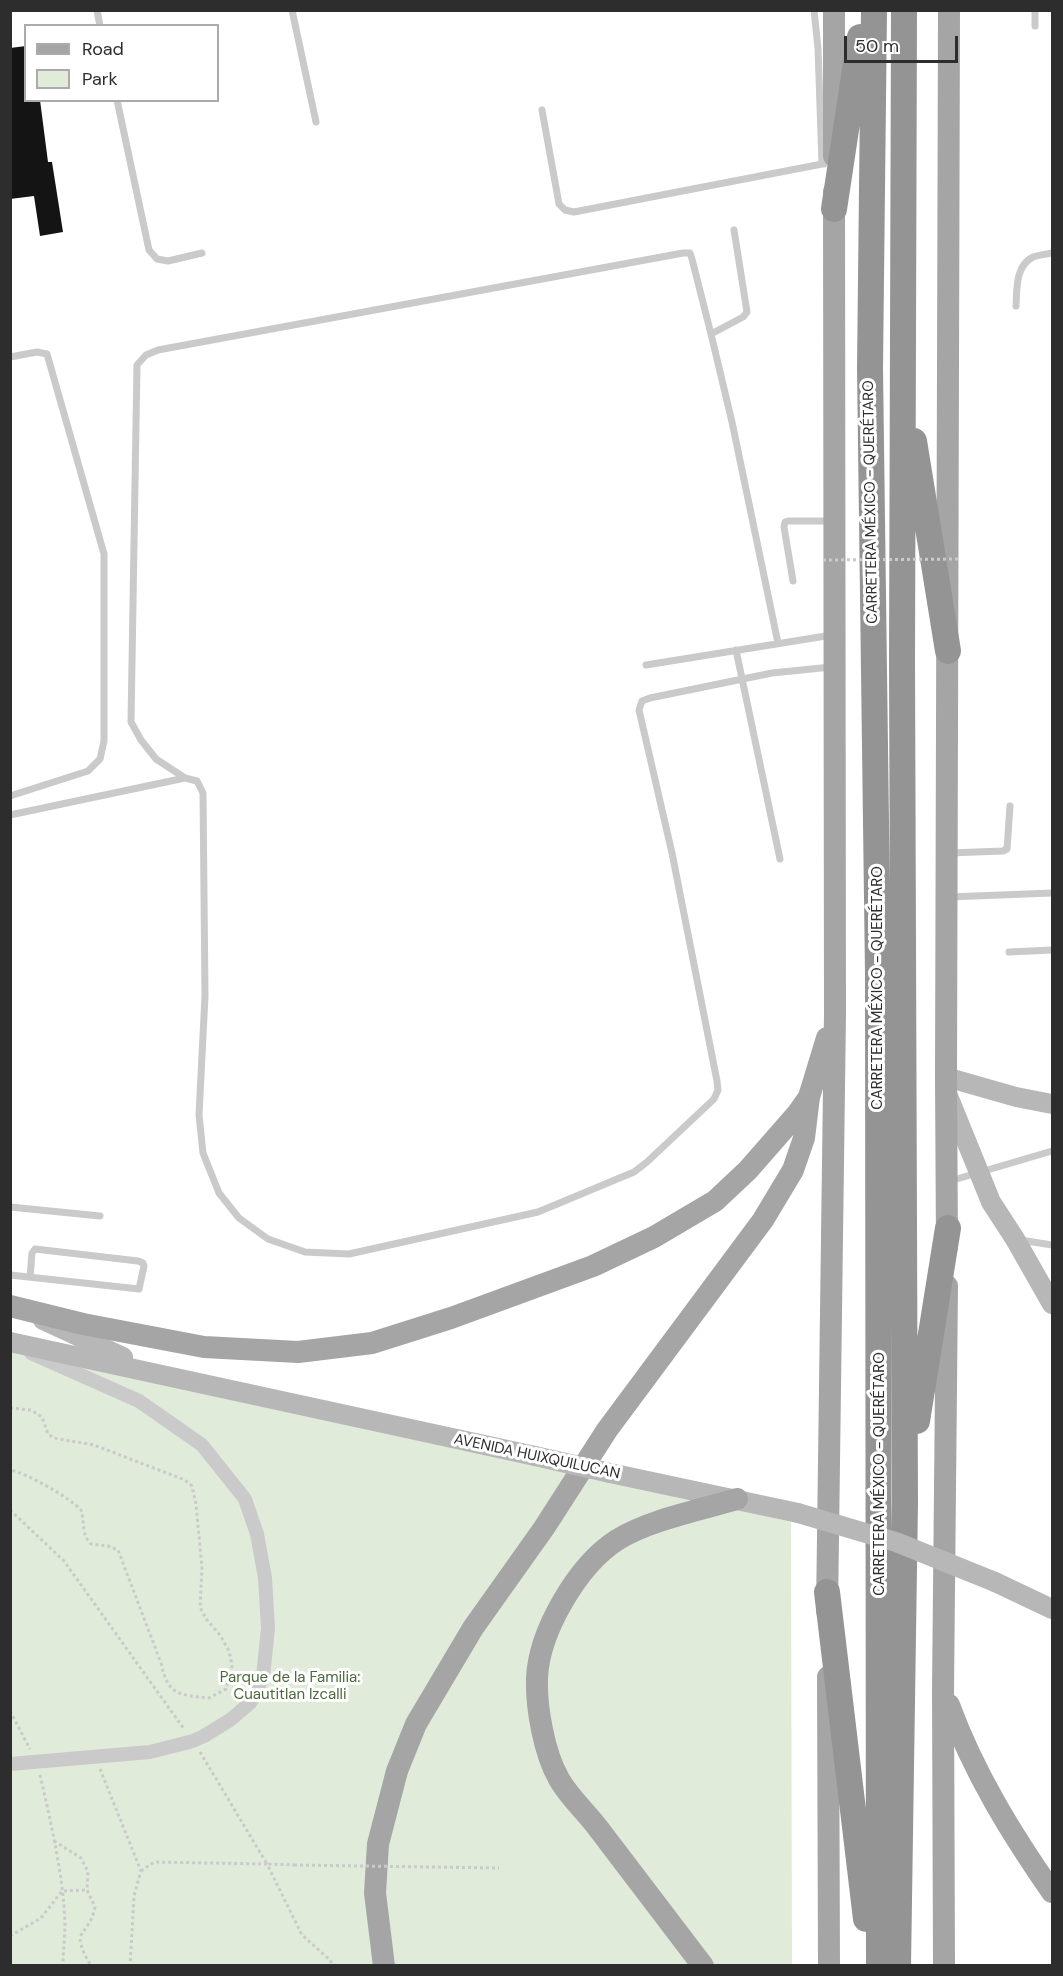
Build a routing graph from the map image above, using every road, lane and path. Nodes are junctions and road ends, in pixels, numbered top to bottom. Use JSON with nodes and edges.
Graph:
{"nodes":[{"id":1,"x":292,"y":10,"type":"edge"},
{"id":2,"x":814,"y":10,"type":"edge"},
{"id":3,"x":834,"y":10,"type":"edge"},
{"id":4,"x":865,"y":10,"type":"edge"},
{"id":5,"x":874,"y":10,"type":"edge"},
{"id":6,"x":904,"y":10,"type":"edge"},
{"id":7,"x":949,"y":10,"type":"edge"},
{"id":8,"x":1035,"y":10,"type":"edge"},
{"id":9,"x":1035,"y":26,"type":"dead end"},
{"id":10,"x":117,"y":102,"type":"edge"},
{"id":11,"x":542,"y":110,"type":"dead end"},
{"id":12,"x":316,"y":123,"type":"dead end"},
{"id":13,"x":828,"y":164,"type":"junction"},
{"id":14,"x":834,"y":209,"type":"junction"},
{"id":15,"x":734,"y":230,"type":"dead end"},
{"id":16,"x":1053,"y":253,"type":"edge"},
{"id":17,"x":202,"y":254,"type":"dead end"},
{"id":18,"x":1016,"y":306,"type":"dead end"},
{"id":19,"x":711,"y":334,"type":"junction"},
{"id":20,"x":10,"y":357,"type":"edge"},
{"id":21,"x":902,"y":365,"type":"junction"},
{"id":22,"x":834,"y":521,"type":"junction"},
{"id":23,"x":961,"y":559,"type":"dead end"},
{"id":24,"x":823,"y":560,"type":"dead end"},
{"id":25,"x":793,"y":581,"type":"dead end"},
{"id":26,"x":834,"y":634,"type":"junction"},
{"id":27,"x":778,"y":643,"type":"junction"},
{"id":28,"x":736,"y":650,"type":"junction"},
{"id":29,"x":948,"y":651,"type":"junction"},
{"id":30,"x":646,"y":665,"type":"dead end"},
{"id":31,"x":834,"y":667,"type":"junction"},
{"id":32,"x":742,"y":678,"type":"junction"},
{"id":33,"x":185,"y":778,"type":"junction"},
{"id":34,"x":10,"y":796,"type":"edge"},
{"id":35,"x":1010,"y":806,"type":"dead end"},
{"id":36,"x":10,"y":815,"type":"edge"},
{"id":37,"x":947,"y":853,"type":"junction"},
{"id":38,"x":780,"y":859,"type":"dead end"},
{"id":39,"x":1053,"y":894,"type":"edge"},
{"id":40,"x":946,"y":897,"type":"junction"},
{"id":41,"x":1053,"y":951,"type":"edge"},
{"id":42,"x":1010,"y":952,"type":"dead end"},
{"id":43,"x":835,"y":1014,"type":"junction"},
{"id":44,"x":946,"y":1084,"type":"junction"},
{"id":45,"x":809,"y":1097,"type":"junction"},
{"id":46,"x":1053,"y":1104,"type":"edge"},
{"id":47,"x":1053,"y":1151,"type":"edge"},
{"id":48,"x":979,"y":1173,"type":"junction"},
{"id":49,"x":947,"y":1182,"type":"junction"},
{"id":50,"x":10,"y":1207,"type":"edge"},
{"id":51,"x":100,"y":1216,"type":"dead end"},
{"id":52,"x":948,"y":1228,"type":"junction"},
{"id":53,"x":1015,"y":1239,"type":"junction"},
{"id":54,"x":1053,"y":1245,"type":"edge"},
{"id":55,"x":10,"y":1275,"type":"edge"},
{"id":56,"x":30,"y":1277,"type":"junction"},
{"id":57,"x":1053,"y":1304,"type":"edge"},
{"id":58,"x":12,"y":1306,"type":"edge"},
{"id":59,"x":10,"y":1343,"type":"edge"},
{"id":60,"x":155,"y":1373,"type":"junction"},
{"id":61,"x":10,"y":1408,"type":"edge"},
{"id":62,"x":10,"y":1470,"type":"edge"},
{"id":63,"x":737,"y":1499,"type":"junction"},
{"id":64,"x":905,"y":1502,"type":"junction"},
{"id":65,"x":10,"y":1510,"type":"edge"},
{"id":66,"x":827,"y":1592,"type":"junction"},
{"id":67,"x":1053,"y":1609,"type":"edge"},
{"id":68,"x":943,"y":1690,"type":"junction"},
{"id":69,"x":10,"y":1712,"type":"edge"},
{"id":70,"x":193,"y":1741,"type":"junction"},
{"id":71,"x":95,"y":1756,"type":"junction"},
{"id":72,"x":36,"y":1760,"type":"junction"},
{"id":73,"x":10,"y":1764,"type":"edge"},
{"id":74,"x":54,"y":1841,"type":"junction"},
{"id":75,"x":267,"y":1864,"type":"junction"},
{"id":76,"x":499,"y":1868,"type":"dead end"},
{"id":77,"x":141,"y":1870,"type":"junction"},
{"id":78,"x":87,"y":1890,"type":"junction"},
{"id":79,"x":62,"y":1891,"type":"junction"},
{"id":80,"x":1053,"y":1892,"type":"edge"},
{"id":81,"x":10,"y":1936,"type":"edge"},
{"id":82,"x":63,"y":1965,"type":"edge"},
{"id":83,"x":91,"y":1965,"type":"edge"},
{"id":84,"x":130,"y":1965,"type":"edge"},
{"id":85,"x":333,"y":1965,"type":"edge"},
{"id":86,"x":384,"y":1965,"type":"edge"},
{"id":87,"x":703,"y":1965,"type":"edge"},
{"id":88,"x":829,"y":1965,"type":"edge"},
{"id":89,"x":871,"y":1965,"type":"edge"},
{"id":90,"x":879,"y":1965,"type":"edge"},
{"id":91,"x":898,"y":1965,"type":"edge"},
{"id":92,"x":944,"y":1965,"type":"edge"}],
"edges":[{"from":1,"to":12,"type":"lane"},
{"from":2,"to":13,"type":"lane"},
{"from":3,"to":13,"type":"main road"},
{"from":4,"to":14,"type":"highway"},
{"from":5,"to":90,"type":"highway","name":"CARRETERA MÉXICO - QUERÉTARO"},
{"from":6,"to":21,"type":"highway","name":"CARRETERA MÉXICO - QUERÉTARO"},
{"from":7,"to":29,"type":"main road"},
{"from":8,"to":9,"type":"lane"},
{"from":10,"to":17,"type":"lane"},
{"from":11,"to":13,"type":"lane"},
{"from":13,"to":14,"type":"main road"},
{"from":14,"to":22,"type":"main road"},
{"from":15,"to":19,"type":"lane"},
{"from":16,"to":18,"type":"lane"},
{"from":19,"to":27,"type":"lane"},
{"from":19,"to":33,"type":"lane"},
{"from":20,"to":34,"type":"lane"},
{"from":21,"to":29,"type":"highway"},
{"from":21,"to":64,"type":"highway","name":"CARRETERA MÉXICO - QUERÉTARO"},
{"from":22,"to":25,"type":"lane"},
{"from":22,"to":26,"type":"main road"},
{"from":23,"to":24,"type":"path","bridge":true},
{"from":26,"to":27,"type":"lane"},
{"from":26,"to":31,"type":"main road"},
{"from":27,"to":28,"type":"lane"},
{"from":28,"to":30,"type":"lane"},
{"from":28,"to":32,"type":"lane"},
{"from":29,"to":37,"type":"main road"},
{"from":31,"to":32,"type":"lane"},
{"from":31,"to":43,"type":"main road"},
{"from":32,"to":33,"type":"lane"},
{"from":32,"to":38,"type":"lane"},
{"from":33,"to":36,"type":"lane"},
{"from":35,"to":37,"type":"lane"},
{"from":37,"to":40,"type":"main road"},
{"from":39,"to":40,"type":"lane"},
{"from":40,"to":44,"type":"main road"},
{"from":41,"to":42,"type":"lane"},
{"from":43,"to":45,"type":"main road"},
{"from":43,"to":66,"type":"main road"},
{"from":44,"to":46,"type":"main road"},
{"from":44,"to":48,"type":"main road"},
{"from":44,"to":49,"type":"main road"},
{"from":45,"to":58,"type":"main road"},
{"from":45,"to":86,"type":"main road"},
{"from":47,"to":48,"type":"lane"},
{"from":48,"to":49,"type":"lane"},
{"from":48,"to":53,"type":"main road"},
{"from":49,"to":52,"type":"main road"},
{"from":50,"to":51,"type":"lane"},
{"from":52,"to":64,"type":"highway"},
{"from":52,"to":68,"type":"main road"},
{"from":53,"to":54,"type":"lane"},
{"from":53,"to":57,"type":"main road"},
{"from":55,"to":56,"type":"lane"},
{"from":56,"to":56,"type":"lane"},
{"from":58,"to":60,"type":"main road"},
{"from":59,"to":60,"type":"main road","name":"AVENIDA HUIXQUILUCAN"},
{"from":59,"to":70,"type":"street"},
{"from":60,"to":63,"type":"main road","name":"AVENIDA HUIXQUILUCAN","bridge":true},
{"from":61,"to":62,"type":"path"},
{"from":63,"to":67,"type":"main road","name":"AVENIDA HUIXQUILUCAN","bridge":true},
{"from":63,"to":87,"type":"main road"},
{"from":64,"to":91,"type":"highway","name":"CARRETERA MÉXICO - QUERÉTARO"},
{"from":65,"to":70,"type":"path"},
{"from":66,"to":88,"type":"main road"},
{"from":66,"to":89,"type":"highway"},
{"from":68,"to":80,"type":"main road"},
{"from":68,"to":92,"type":"main road"},
{"from":69,"to":72,"type":"path"},
{"from":70,"to":71,"type":"street"},
{"from":70,"to":75,"type":"path"},
{"from":71,"to":72,"type":"street"},
{"from":71,"to":77,"type":"path"},
{"from":72,"to":73,"type":"street"},
{"from":72,"to":74,"type":"path"},
{"from":74,"to":78,"type":"path"},
{"from":74,"to":79,"type":"path"},
{"from":75,"to":76,"type":"path","bridge":true},
{"from":75,"to":77,"type":"path"},
{"from":75,"to":85,"type":"path"},
{"from":77,"to":84,"type":"path"},
{"from":78,"to":79,"type":"path"},
{"from":78,"to":83,"type":"path"},
{"from":79,"to":81,"type":"path"},
{"from":79,"to":82,"type":"path"}]}
